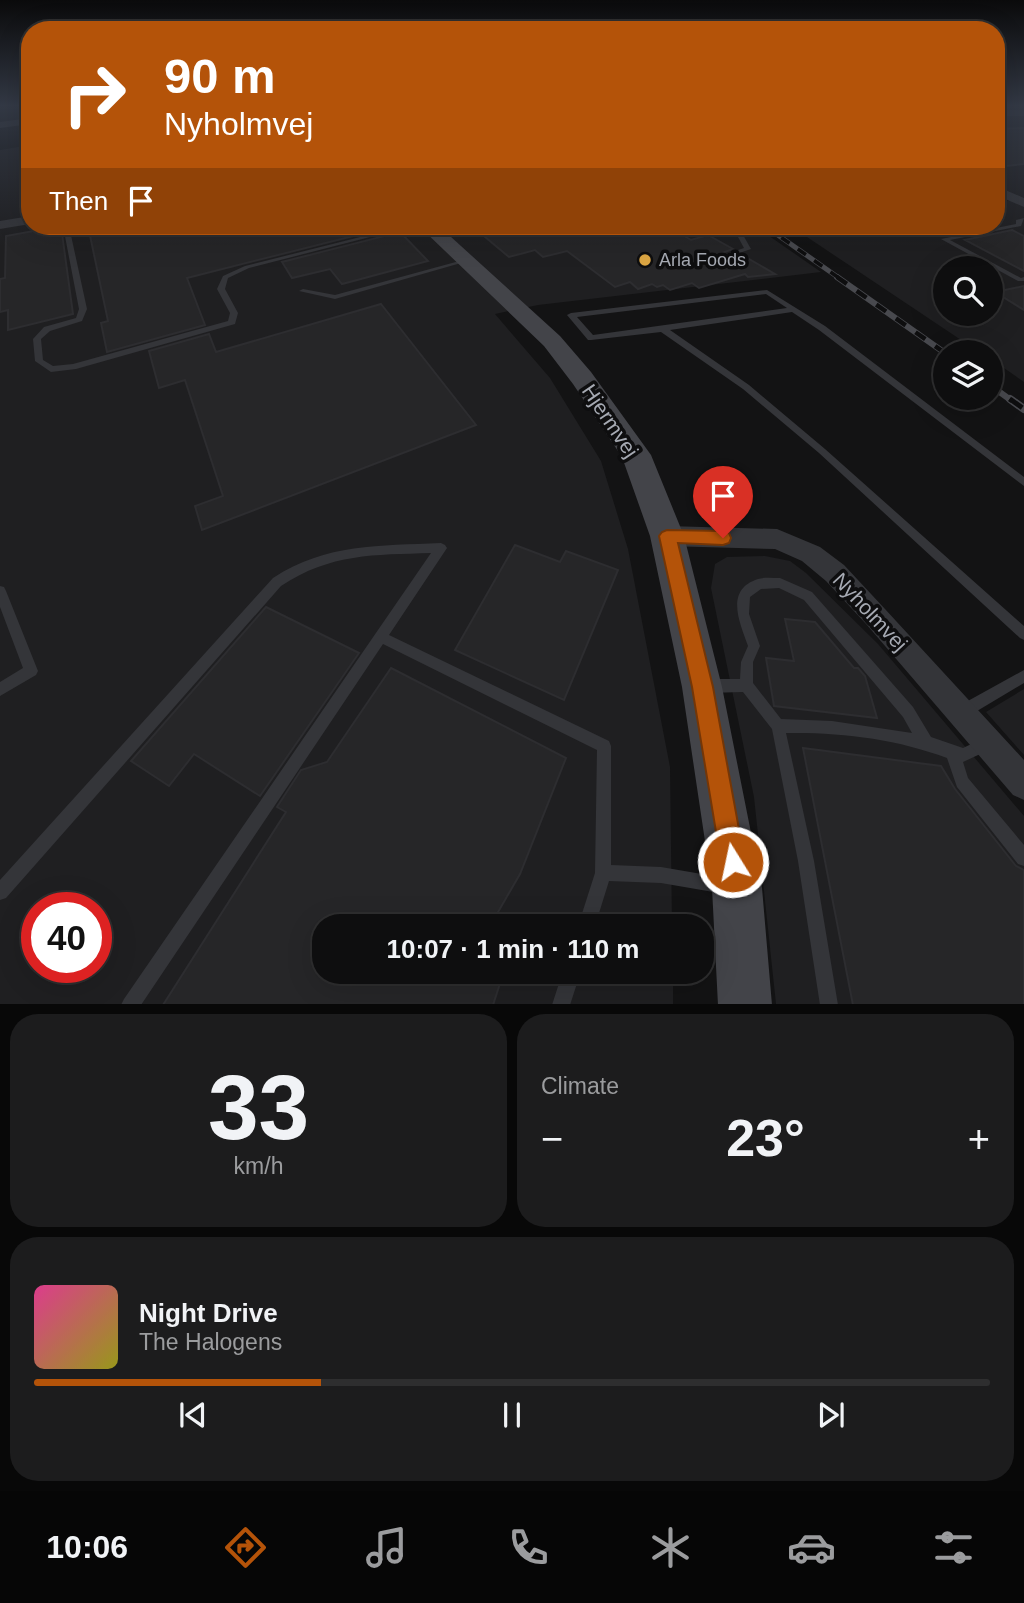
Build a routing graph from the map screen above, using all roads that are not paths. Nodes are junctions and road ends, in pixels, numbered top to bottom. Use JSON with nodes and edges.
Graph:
{"nodes":[{"id":1,"x":1005,"y":194,"type":"edge"},
{"id":2,"x":1024,"y":203,"type":"edge"},
{"id":3,"x":1024,"y":220,"type":"edge"},
{"id":4,"x":21,"y":222,"type":"edge"},
{"id":5,"x":0,"y":225,"type":"edge"},
{"id":6,"x":1005,"y":228,"type":"edge"},
{"id":7,"x":68,"y":235,"type":"edge"},
{"id":8,"x":374,"y":235,"type":"edge"},
{"id":9,"x":438,"y":235,"type":"edge"},
{"id":10,"x":740,"y":235,"type":"edge"},
{"id":11,"x":965,"y":235,"type":"edge"},
{"id":12,"x":714,"y":260,"type":"dead end"},
{"id":13,"x":465,"y":261,"type":"junction"},
{"id":14,"x":1024,"y":279,"type":"edge"},
{"id":15,"x":303,"y":291,"type":"dead end"},
{"id":16,"x":791,"y":310,"type":"junction"},
{"id":17,"x":663,"y":329,"type":"junction"},
{"id":18,"x":1024,"y":482,"type":"edge"},
{"id":19,"x":667,"y":536,"type":"junction"},
{"id":20,"x":0,"y":591,"type":"edge"},
{"id":21,"x":1024,"y":634,"type":"edge"},
{"id":22,"x":381,"y":637,"type":"junction"},
{"id":23,"x":1024,"y":676,"type":"edge"},
{"id":24,"x":746,"y":685,"type":"junction"},
{"id":25,"x":702,"y":687,"type":"junction"},
{"id":26,"x":0,"y":689,"type":"edge"},
{"id":27,"x":962,"y":712,"type":"junction"},
{"id":28,"x":778,"y":726,"type":"junction"},
{"id":29,"x":926,"y":743,"type":"junction"},
{"id":30,"x":988,"y":743,"type":"junction"},
{"id":31,"x":953,"y":753,"type":"junction"},
{"id":32,"x":1020,"y":773,"type":"edge"},
{"id":33,"x":1024,"y":858,"type":"edge"},
{"id":34,"x":603,"y":873,"type":"junction"},
{"id":35,"x":737,"y":888,"type":"junction"},
{"id":36,"x":0,"y":892,"type":"edge"},
{"id":37,"x":590,"y":914,"type":"edge"},
{"id":38,"x":568,"y":984,"type":"edge"},
{"id":39,"x":130,"y":1004,"type":"edge"},
{"id":40,"x":561,"y":1004,"type":"edge"},
{"id":41,"x":745,"y":1004,"type":"edge"},
{"id":42,"x":829,"y":1004,"type":"edge"}],
"edges":[{"from":1,"to":2,"type":"street"},
{"from":3,"to":6,"type":"lane"},
{"from":4,"to":5,"type":"street"},
{"from":7,"to":8,"type":"lane"},
{"from":9,"to":13,"type":"street","name":"Hjermvej"},
{"from":10,"to":12,"type":"lane"},
{"from":11,"to":14,"type":"lane"},
{"from":13,"to":15,"type":"lane"},
{"from":13,"to":19,"type":"street","name":"Hjermvej"},
{"from":16,"to":17,"type":"lane"},
{"from":16,"to":17,"type":"lane"},
{"from":16,"to":18,"type":"lane"},
{"from":17,"to":21,"type":"lane"},
{"from":19,"to":25,"type":"street","name":"Hjermvej"},
{"from":19,"to":27,"type":"street","name":"Nyholmvej"},
{"from":20,"to":26,"type":"lane"},
{"from":22,"to":34,"type":"lane"},
{"from":22,"to":36,"type":"lane"},
{"from":22,"to":39,"type":"lane"},
{"from":23,"to":27,"type":"lane"},
{"from":24,"to":25,"type":"lane"},
{"from":24,"to":28,"type":"lane"},
{"from":24,"to":29,"type":"lane"},
{"from":25,"to":35,"type":"street","name":"Hjermvej"},
{"from":27,"to":30,"type":"street","name":"Nyholmvej"},
{"from":28,"to":29,"type":"lane"},
{"from":28,"to":42,"type":"lane"},
{"from":29,"to":31,"type":"lane"},
{"from":30,"to":31,"type":"lane"},
{"from":30,"to":32,"type":"street","name":"Nyholmvej"},
{"from":31,"to":33,"type":"lane"},
{"from":34,"to":35,"type":"lane"},
{"from":34,"to":37,"type":"lane"},
{"from":35,"to":41,"type":"street","name":"Hjermvej"},
{"from":38,"to":40,"type":"lane"}]}
